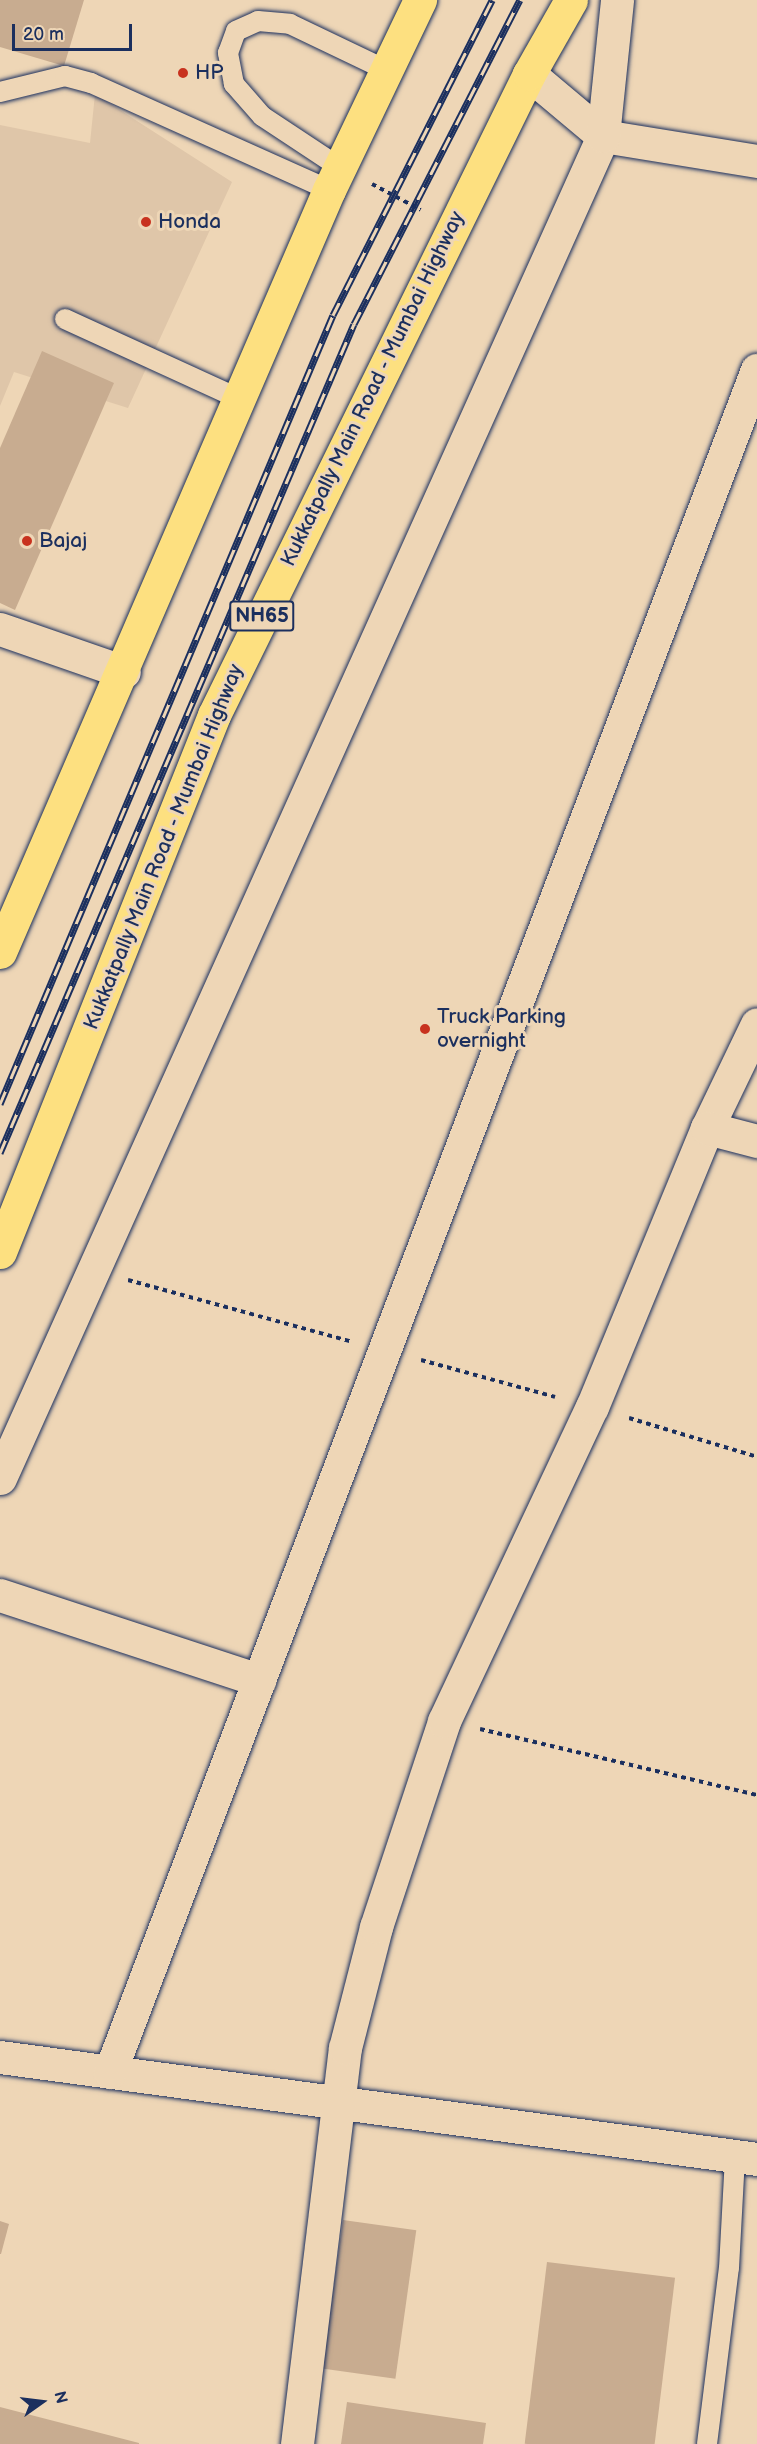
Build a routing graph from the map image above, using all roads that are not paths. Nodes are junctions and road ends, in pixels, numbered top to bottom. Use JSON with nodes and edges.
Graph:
{"nodes":[{"id":1,"x":420,"y":0,"type":"edge"},
{"id":2,"x":571,"y":0,"type":"edge"},
{"id":3,"x":617,"y":0,"type":"edge"},
{"id":4,"x":386,"y":70,"type":"junction"},
{"id":5,"x":529,"y":74,"type":"junction"},
{"id":6,"x":0,"y":92,"type":"edge"},
{"id":7,"x":603,"y":136,"type":"junction"},
{"id":8,"x":757,"y":161,"type":"edge"},
{"id":9,"x":334,"y":178,"type":"junction"},
{"id":10,"x":65,"y":319,"type":"dead end"},
{"id":11,"x":757,"y":370,"type":"edge"},
{"id":12,"x":240,"y":399,"type":"junction"},
{"id":13,"x":0,"y":630,"type":"edge"},
{"id":14,"x":124,"y":672,"type":"junction"},
{"id":15,"x":0,"y":952,"type":"edge"},
{"id":16,"x":754,"y":1038,"type":"edge"},
{"id":17,"x":707,"y":1128,"type":"junction"},
{"id":18,"x":757,"y":1140,"type":"edge"},
{"id":19,"x":0,"y":1252,"type":"edge"},
{"id":20,"x":0,"y":1478,"type":"edge"},
{"id":21,"x":0,"y":1594,"type":"edge"},
{"id":22,"x":259,"y":1680,"type":"junction"},
{"id":23,"x":0,"y":2057,"type":"edge"},
{"id":24,"x":110,"y":2072,"type":"junction"},
{"id":25,"x":334,"y":2102,"type":"junction"},
{"id":26,"x":746,"y":2157,"type":"edge"},
{"id":27,"x":297,"y":2444,"type":"edge"},
{"id":28,"x":707,"y":2444,"type":"edge"}],
"edges":[{"from":1,"to":4,"type":"highway"},
{"from":2,"to":5,"type":"highway","name":"Kukkatpally Main Road - Mumbai Highway","number":"NH65"},
{"from":3,"to":7,"type":"street"},
{"from":4,"to":9,"type":"highway"},
{"from":4,"to":9,"type":"lane"},
{"from":5,"to":7,"type":"street"},
{"from":5,"to":19,"type":"highway","name":"Kukkatpally Main Road - Mumbai Highway","number":"NH65"},
{"from":6,"to":9,"type":"lane"},
{"from":7,"to":8,"type":"street"},
{"from":7,"to":20,"type":"street"},
{"from":9,"to":12,"type":"highway"},
{"from":10,"to":12,"type":"lane"},
{"from":11,"to":22,"type":"street"},
{"from":12,"to":14,"type":"highway"},
{"from":13,"to":14,"type":"street"},
{"from":14,"to":15,"type":"highway"},
{"from":16,"to":17,"type":"street"},
{"from":17,"to":18,"type":"street"},
{"from":17,"to":25,"type":"street"},
{"from":21,"to":22,"type":"street"},
{"from":22,"to":24,"type":"street"},
{"from":23,"to":24,"type":"street"},
{"from":24,"to":25,"type":"street"},
{"from":25,"to":26,"type":"street"},
{"from":25,"to":27,"type":"street"},
{"from":26,"to":28,"type":"lane"}]}
